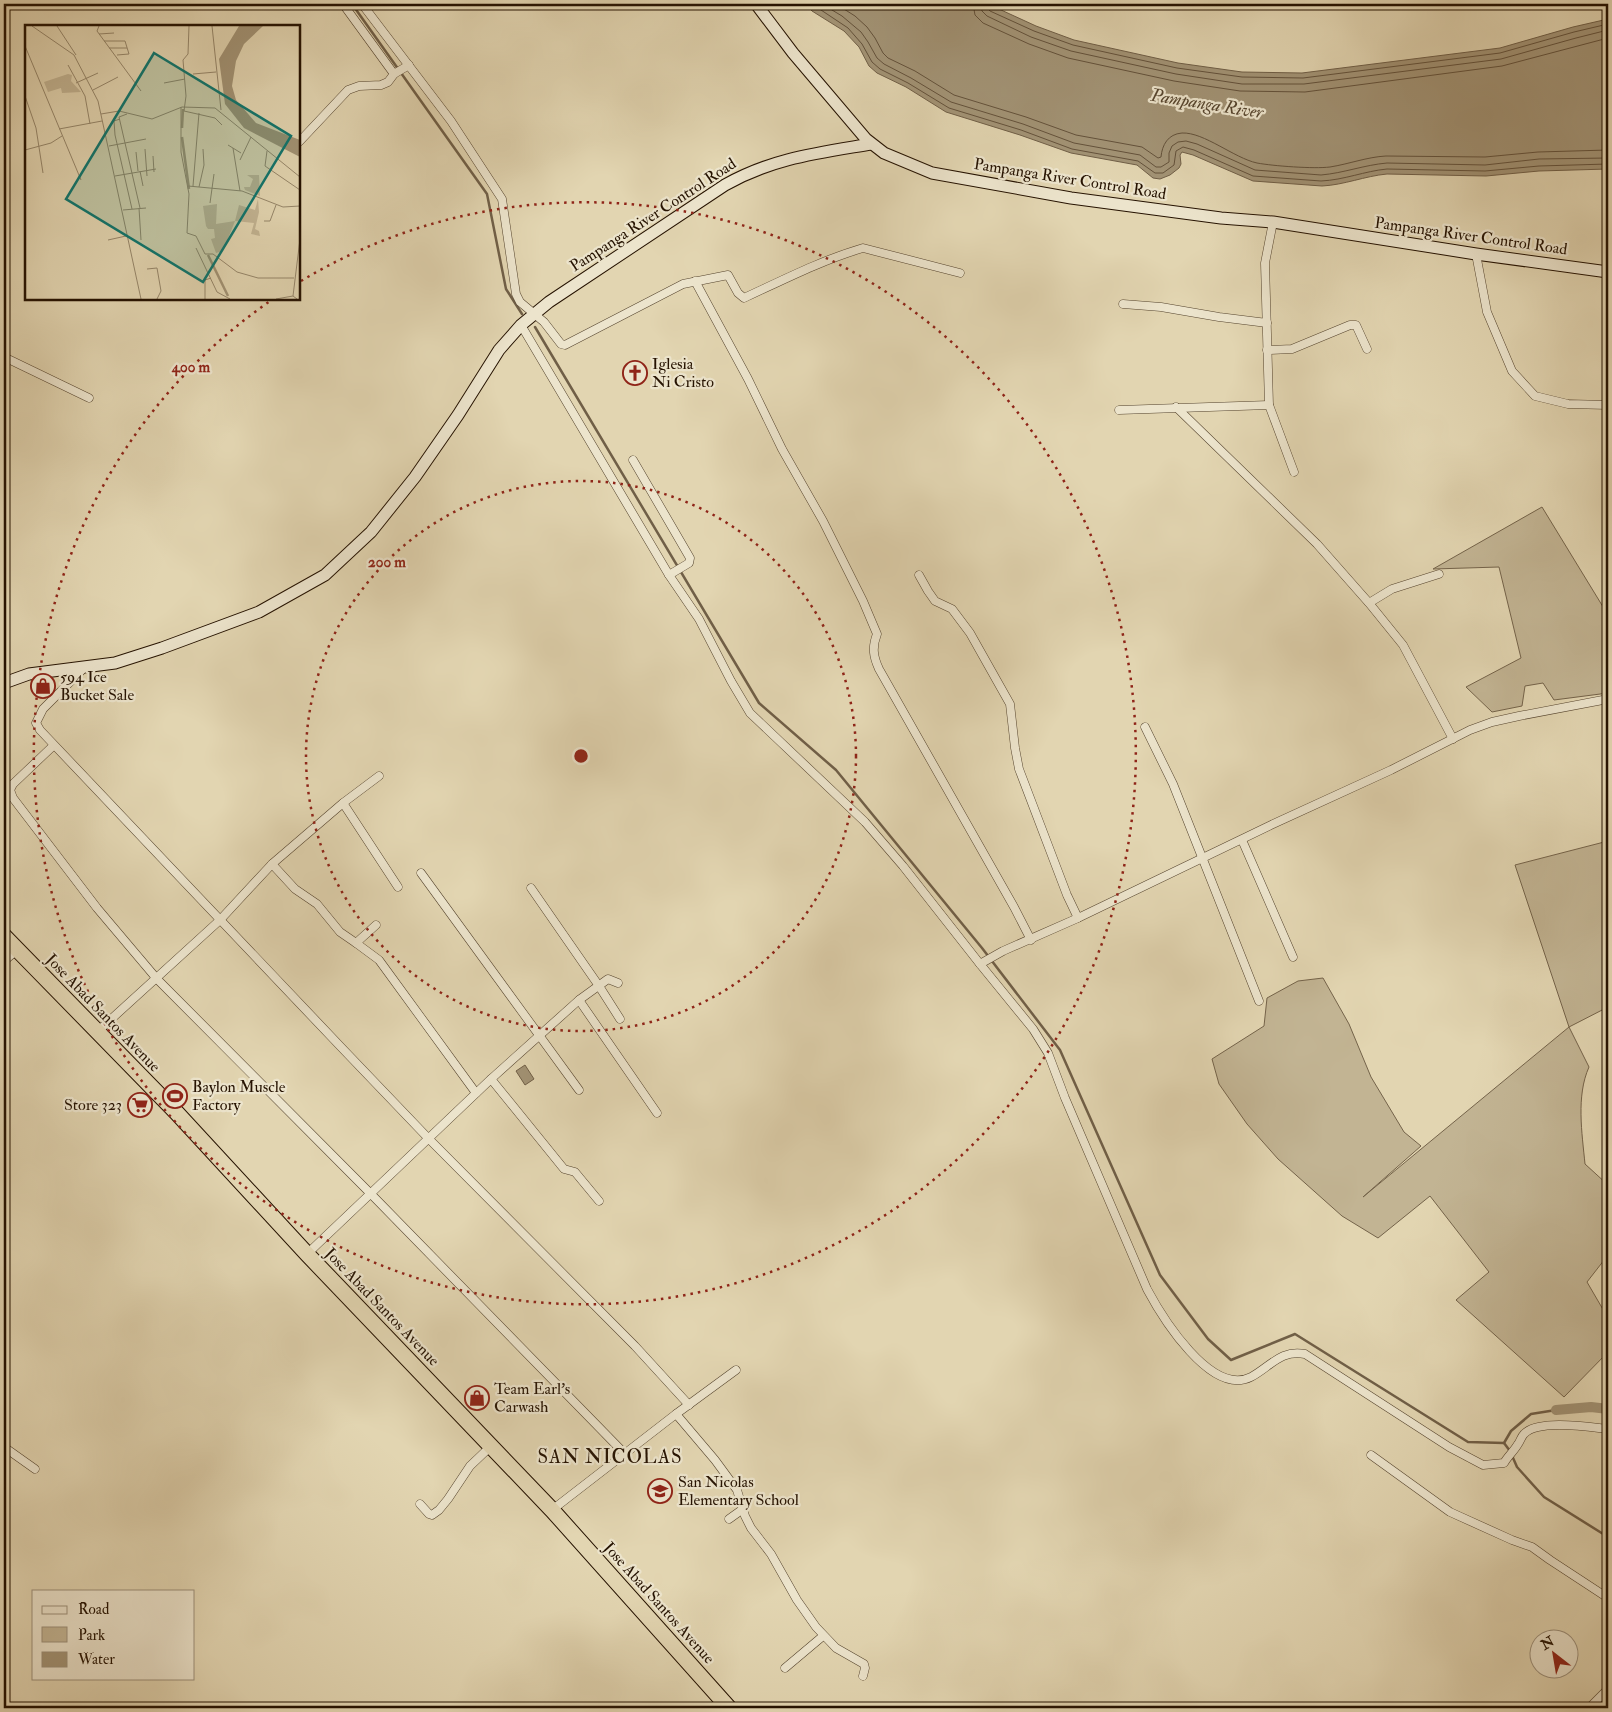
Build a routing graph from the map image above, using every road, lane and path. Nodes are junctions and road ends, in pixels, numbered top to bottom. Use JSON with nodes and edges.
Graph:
{"nodes":[{"id":1,"x":344,"y":4,"type":"edge"},
{"id":2,"x":362,"y":4,"type":"edge"},
{"id":3,"x":756,"y":4,"type":"edge"},
{"id":4,"x":408,"y":66,"type":"junction"},
{"id":5,"x":395,"y":73,"type":"junction"},
{"id":6,"x":300,"y":141,"type":"edge"},
{"id":7,"x":871,"y":144,"type":"junction"},
{"id":8,"x":1273,"y":222,"type":"junction"},
{"id":9,"x":1476,"y":254,"type":"junction"},
{"id":10,"x":1608,"y":272,"type":"edge"},
{"id":11,"x":960,"y":273,"type":"dead end"},
{"id":12,"x":695,"y":281,"type":"junction"},
{"id":13,"x":1123,"y":304,"type":"dead end"},
{"id":14,"x":534,"y":314,"type":"junction"},
{"id":15,"x":1267,"y":323,"type":"junction"},
{"id":16,"x":521,"y":325,"type":"junction"},
{"id":17,"x":1368,"y":349,"type":"dead end"},
{"id":18,"x":1267,"y":350,"type":"junction"},
{"id":19,"x":4,"y":356,"type":"edge"},
{"id":20,"x":89,"y":398,"type":"dead end"},
{"id":21,"x":1269,"y":405,"type":"junction"},
{"id":22,"x":1608,"y":405,"type":"edge"},
{"id":23,"x":1176,"y":408,"type":"junction"},
{"id":24,"x":1119,"y":410,"type":"dead end"},
{"id":25,"x":633,"y":460,"type":"dead end"},
{"id":26,"x":1294,"y":472,"type":"dead end"},
{"id":27,"x":671,"y":574,"type":"junction"},
{"id":28,"x":1439,"y":574,"type":"dead end"},
{"id":29,"x":919,"y":575,"type":"dead end"},
{"id":30,"x":1369,"y":603,"type":"junction"},
{"id":31,"x":85,"y":667,"type":"junction"},
{"id":32,"x":4,"y":684,"type":"edge"},
{"id":33,"x":1608,"y":699,"type":"edge"},
{"id":34,"x":1145,"y":727,"type":"dead end"},
{"id":35,"x":1453,"y":739,"type":"junction"},
{"id":36,"x":53,"y":746,"type":"junction"},
{"id":37,"x":379,"y":776,"type":"dead end"},
{"id":38,"x":343,"y":803,"type":"junction"},
{"id":39,"x":1242,"y":840,"type":"junction"},
{"id":40,"x":1204,"y":859,"type":"junction"},
{"id":41,"x":272,"y":864,"type":"junction"},
{"id":42,"x":421,"y":873,"type":"dead end"},
{"id":43,"x":398,"y":887,"type":"dead end"},
{"id":44,"x":531,"y":888,"type":"dead end"},
{"id":45,"x":1078,"y":918,"type":"junction"},
{"id":46,"x":220,"y":920,"type":"junction"},
{"id":47,"x":376,"y":925,"type":"dead end"},
{"id":48,"x":4,"y":936,"type":"edge"},
{"id":49,"x":1031,"y":940,"type":"junction"},
{"id":50,"x":356,"y":943,"type":"junction"},
{"id":51,"x":17,"y":950,"type":"junction"},
{"id":52,"x":1293,"y":957,"type":"dead end"},
{"id":53,"x":4,"y":961,"type":"edge"},
{"id":54,"x":982,"y":963,"type":"junction"},
{"id":55,"x":157,"y":979,"type":"junction"},
{"id":56,"x":618,"y":983,"type":"dead end"},
{"id":57,"x":598,"y":986,"type":"junction"},
{"id":58,"x":579,"y":1000,"type":"junction"},
{"id":59,"x":1259,"y":1001,"type":"dead end"},
{"id":60,"x":620,"y":1019,"type":"dead end"},
{"id":61,"x":97,"y":1032,"type":"junction"},
{"id":62,"x":538,"y":1036,"type":"junction"},
{"id":63,"x":491,"y":1079,"type":"junction"},
{"id":64,"x":579,"y":1090,"type":"dead end"},
{"id":65,"x":476,"y":1093,"type":"junction"},
{"id":66,"x":657,"y":1113,"type":"dead end"},
{"id":67,"x":429,"y":1139,"type":"junction"},
{"id":68,"x":371,"y":1194,"type":"junction"},
{"id":69,"x":599,"y":1201,"type":"dead end"},
{"id":70,"x":307,"y":1254,"type":"junction"},
{"id":71,"x":736,"y":1370,"type":"dead end"},
{"id":72,"x":689,"y":1405,"type":"junction"},
{"id":73,"x":676,"y":1414,"type":"junction"},
{"id":74,"x":1608,"y":1430,"type":"edge"},
{"id":75,"x":4,"y":1447,"type":"edge"},
{"id":76,"x":490,"y":1447,"type":"junction"},
{"id":77,"x":625,"y":1454,"type":"junction"},
{"id":78,"x":1371,"y":1455,"type":"dead end"},
{"id":79,"x":35,"y":1469,"type":"dead end"},
{"id":80,"x":420,"y":1504,"type":"dead end"},
{"id":81,"x":743,"y":1509,"type":"junction"},
{"id":82,"x":552,"y":1510,"type":"junction"},
{"id":83,"x":728,"y":1519,"type":"dead end"},
{"id":84,"x":1608,"y":1598,"type":"edge"},
{"id":85,"x":823,"y":1636,"type":"junction"},
{"id":86,"x":785,"y":1668,"type":"dead end"},
{"id":87,"x":863,"y":1676,"type":"dead end"},
{"id":88,"x":1608,"y":1689,"type":"edge"},
{"id":89,"x":724,"y":1707,"type":"edge"},
{"id":90,"x":1589,"y":1708,"type":"edge"}],
"edges":[{"from":1,"to":5,"type":"street"},
{"from":2,"to":4,"type":"street"},
{"from":3,"to":7,"type":"main road"},
{"from":4,"to":5,"type":"street"},
{"from":4,"to":14,"type":"street"},
{"from":5,"to":6,"type":"street"},
{"from":7,"to":8,"type":"main road","name":"Pampanga River Control Road"},
{"from":7,"to":14,"type":"main road","name":"Pampanga River Control Road"},
{"from":8,"to":9,"type":"main road","name":"Pampanga River Control Road"},
{"from":8,"to":15,"type":"street"},
{"from":9,"to":10,"type":"main road","name":"Pampanga River Control Road"},
{"from":9,"to":22,"type":"street"},
{"from":11,"to":12,"type":"street"},
{"from":12,"to":14,"type":"street"},
{"from":12,"to":49,"type":"street"},
{"from":13,"to":15,"type":"street"},
{"from":14,"to":16,"type":"main road","name":"Pampanga River Control Road"},
{"from":15,"to":18,"type":"street"},
{"from":16,"to":27,"type":"street"},
{"from":16,"to":31,"type":"main road","name":"Pampanga River Control Road"},
{"from":17,"to":18,"type":"street"},
{"from":18,"to":21,"type":"street"},
{"from":19,"to":20,"type":"street"},
{"from":21,"to":23,"type":"street"},
{"from":21,"to":26,"type":"street"},
{"from":23,"to":24,"type":"street"},
{"from":23,"to":30,"type":"street"},
{"from":25,"to":27,"type":"street"},
{"from":27,"to":54,"type":"street"},
{"from":28,"to":30,"type":"street"},
{"from":29,"to":45,"type":"street"},
{"from":30,"to":35,"type":"street"},
{"from":31,"to":32,"type":"main road","name":"Pampanga River Control Road"},
{"from":31,"to":36,"type":"street"},
{"from":33,"to":35,"type":"street"},
{"from":34,"to":40,"type":"street"},
{"from":35,"to":39,"type":"street"},
{"from":36,"to":46,"type":"street"},
{"from":36,"to":55,"type":"street"},
{"from":37,"to":38,"type":"street"},
{"from":38,"to":41,"type":"street"},
{"from":38,"to":43,"type":"street"},
{"from":39,"to":40,"type":"street"},
{"from":39,"to":52,"type":"street"},
{"from":40,"to":45,"type":"street"},
{"from":40,"to":59,"type":"street"},
{"from":41,"to":46,"type":"street"},
{"from":41,"to":50,"type":"street"},
{"from":42,"to":62,"type":"street"},
{"from":44,"to":57,"type":"street"},
{"from":45,"to":49,"type":"street"},
{"from":46,"to":55,"type":"street"},
{"from":46,"to":67,"type":"street"},
{"from":47,"to":50,"type":"street"},
{"from":48,"to":51,"type":"highway","name":"Jose Abad Santos Avenue"},
{"from":49,"to":54,"type":"street"},
{"from":50,"to":65,"type":"street"},
{"from":51,"to":53,"type":"street"},
{"from":51,"to":61,"type":"highway","name":"Jose Abad Santos Avenue"},
{"from":54,"to":74,"type":"street"},
{"from":55,"to":61,"type":"street"},
{"from":55,"to":68,"type":"street"},
{"from":56,"to":57,"type":"street"},
{"from":57,"to":58,"type":"street"},
{"from":57,"to":60,"type":"street"},
{"from":58,"to":62,"type":"street"},
{"from":58,"to":66,"type":"street"},
{"from":61,"to":70,"type":"highway","name":"Jose Abad Santos Avenue"},
{"from":62,"to":63,"type":"street"},
{"from":62,"to":64,"type":"street"},
{"from":63,"to":65,"type":"street"},
{"from":63,"to":69,"type":"street"},
{"from":65,"to":67,"type":"street"},
{"from":67,"to":68,"type":"street"},
{"from":67,"to":72,"type":"street"},
{"from":68,"to":70,"type":"street"},
{"from":68,"to":77,"type":"street"},
{"from":70,"to":76,"type":"highway","name":"Jose Abad Santos Avenue"},
{"from":71,"to":72,"type":"street"},
{"from":72,"to":73,"type":"street"},
{"from":73,"to":77,"type":"street"},
{"from":73,"to":81,"type":"street"},
{"from":75,"to":79,"type":"street"},
{"from":76,"to":80,"type":"street"},
{"from":76,"to":82,"type":"highway","name":"Jose Abad Santos Avenue"},
{"from":77,"to":82,"type":"street"},
{"from":78,"to":84,"type":"street"},
{"from":81,"to":83,"type":"street"},
{"from":81,"to":85,"type":"street"},
{"from":82,"to":89,"type":"highway","name":"Jose Abad Santos Avenue"},
{"from":85,"to":86,"type":"street"},
{"from":85,"to":87,"type":"street"},
{"from":88,"to":90,"type":"street"}]}
